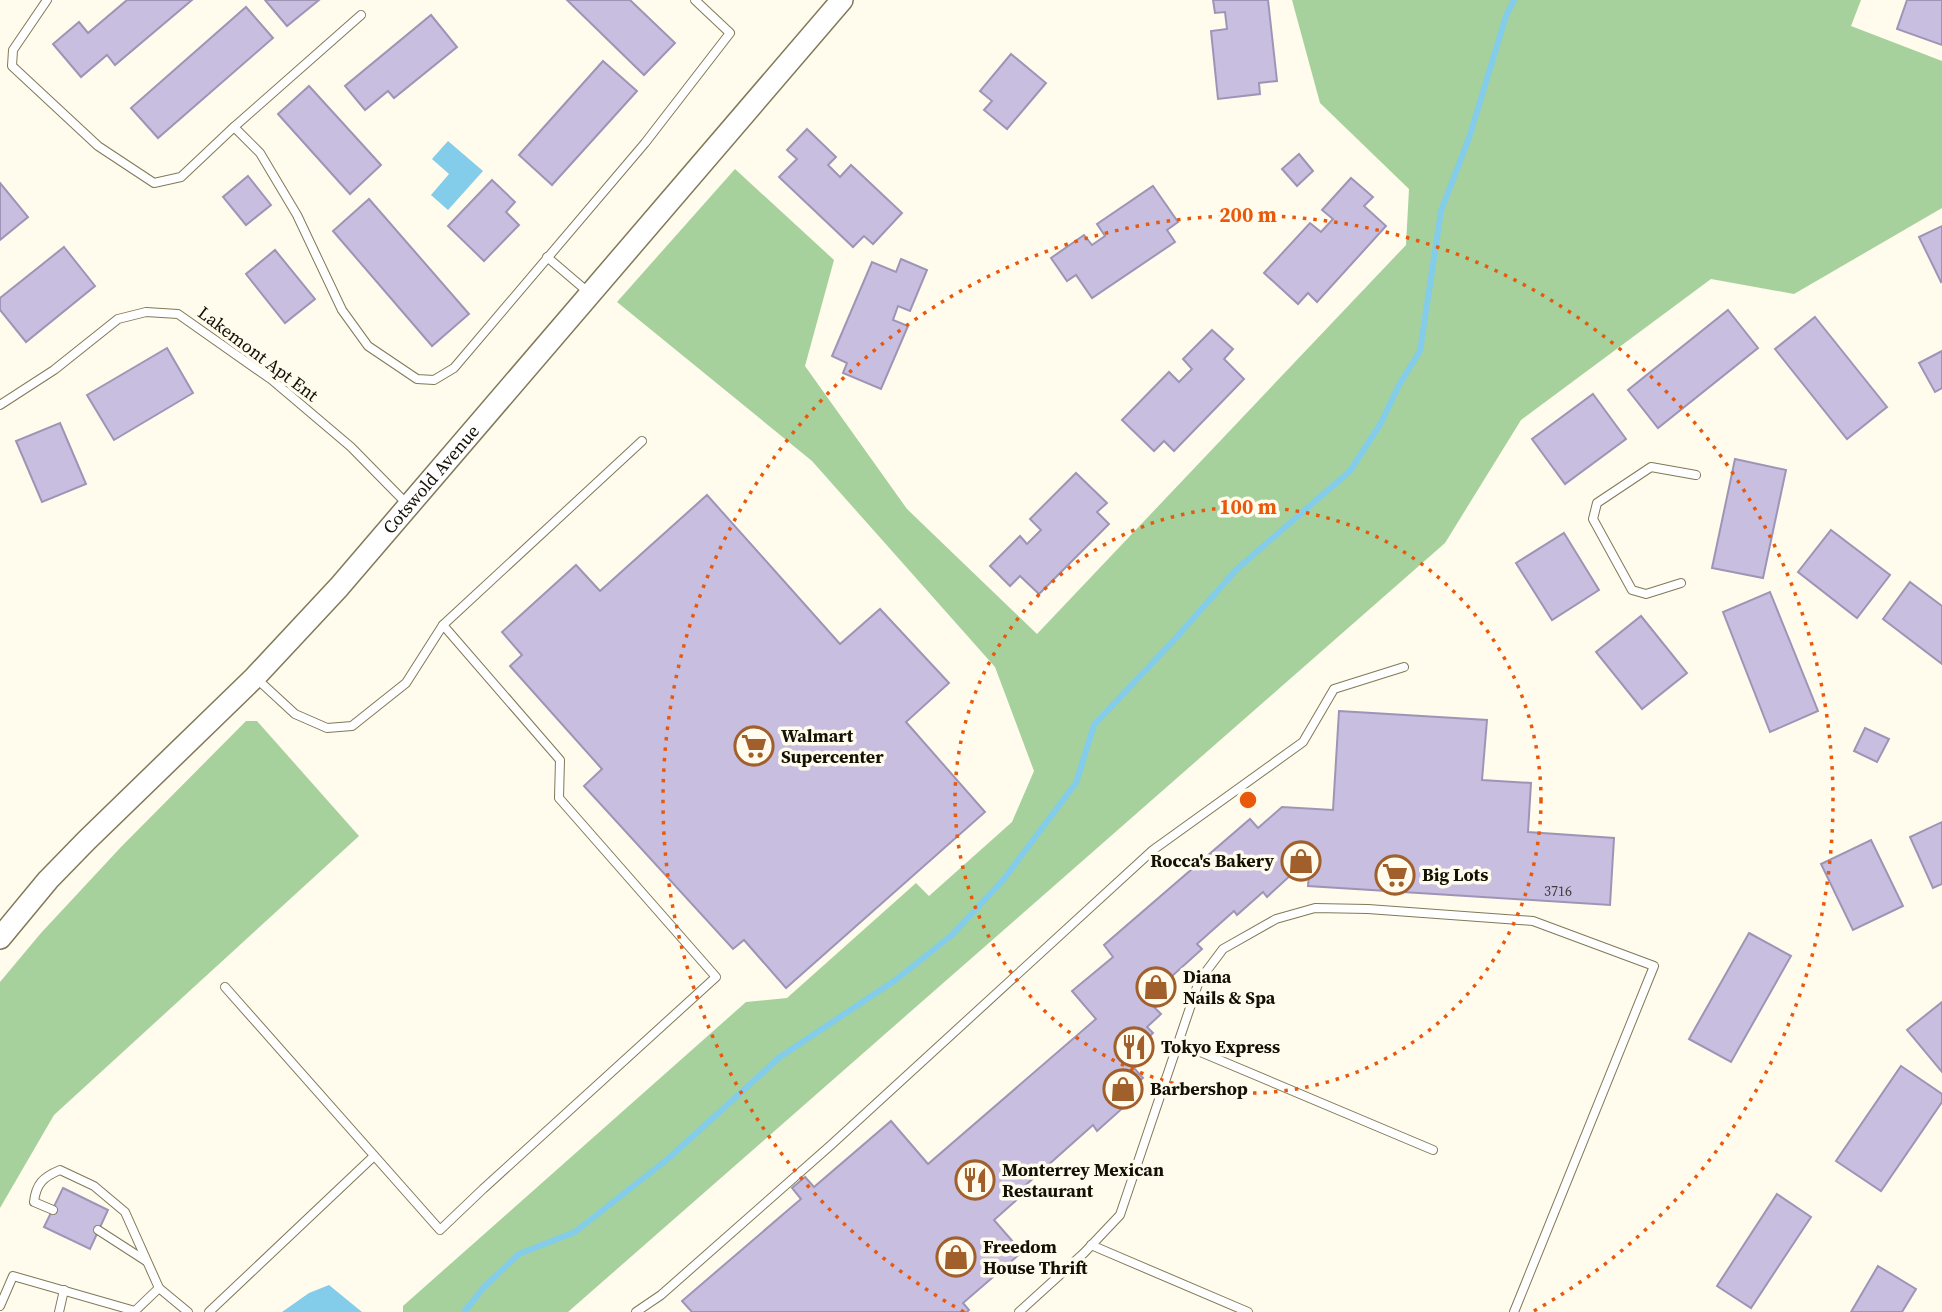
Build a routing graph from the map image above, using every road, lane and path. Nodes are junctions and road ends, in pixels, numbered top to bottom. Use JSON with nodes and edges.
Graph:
{"nodes":[{"id":1,"x":47,"y":0,"type":"edge"},
{"id":2,"x":695,"y":0,"type":"edge"},
{"id":3,"x":842,"y":0,"type":"edge"},
{"id":4,"x":361,"y":15,"type":"dead end"},
{"id":5,"x":234,"y":127,"type":"junction"},
{"id":6,"x":547,"y":257,"type":"junction"},
{"id":7,"x":590,"y":294,"type":"junction"},
{"id":8,"x":1,"y":402,"type":"edge"},
{"id":9,"x":642,"y":441,"type":"dead end"},
{"id":10,"x":1696,"y":475,"type":"dead end"},
{"id":11,"x":409,"y":506,"type":"junction"},
{"id":12,"x":1681,"y":583,"type":"dead end"},
{"id":13,"x":443,"y":625,"type":"junction"},
{"id":14,"x":1404,"y":667,"type":"dead end"},
{"id":15,"x":255,"y":677,"type":"junction"},
{"id":16,"x":0,"y":938,"type":"edge"},
{"id":17,"x":225,"y":987,"type":"dead end"},
{"id":18,"x":1179,"y":1043,"type":"junction"},
{"id":19,"x":1433,"y":1150,"type":"dead end"},
{"id":20,"x":374,"y":1156,"type":"junction"},
{"id":21,"x":52,"y":1210,"type":"dead end"},
{"id":22,"x":98,"y":1230,"type":"dead end"},
{"id":23,"x":1091,"y":1245,"type":"junction"},
{"id":24,"x":147,"y":1261,"type":"junction"},
{"id":25,"x":159,"y":1288,"type":"junction"},
{"id":26,"x":64,"y":1290,"type":"junction"},
{"id":27,"x":647,"y":1304,"type":"junction"},
{"id":28,"x":0,"y":1306,"type":"edge"},
{"id":29,"x":135,"y":1311,"type":"edge"},
{"id":30,"x":59,"y":1312,"type":"edge"},
{"id":31,"x":188,"y":1312,"type":"edge"},
{"id":32,"x":209,"y":1312,"type":"edge"},
{"id":33,"x":636,"y":1312,"type":"edge"},
{"id":34,"x":653,"y":1312,"type":"edge"},
{"id":35,"x":1019,"y":1312,"type":"edge"},
{"id":36,"x":1248,"y":1312,"type":"edge"},
{"id":37,"x":1514,"y":1312,"type":"edge"}],
"edges":[{"from":1,"to":5,"type":"lane"},
{"from":2,"to":6,"type":"lane"},
{"from":3,"to":7,"type":"street","name":"Cotswold Avenue"},
{"from":4,"to":5,"type":"lane"},
{"from":5,"to":6,"type":"lane"},
{"from":6,"to":7,"type":"lane"},
{"from":7,"to":11,"type":"street","name":"Cotswold Avenue"},
{"from":8,"to":11,"type":"lane","name":"Lakemont Apt Ent"},
{"from":9,"to":13,"type":"lane"},
{"from":10,"to":12,"type":"lane"},
{"from":11,"to":15,"type":"street","name":"Cotswold Avenue"},
{"from":13,"to":15,"type":"lane"},
{"from":13,"to":20,"type":"lane"},
{"from":14,"to":27,"type":"lane"},
{"from":15,"to":16,"type":"street","name":"Cotswold Avenue"},
{"from":17,"to":20,"type":"lane"},
{"from":18,"to":19,"type":"lane"},
{"from":18,"to":23,"type":"lane"},
{"from":18,"to":37,"type":"lane"},
{"from":20,"to":32,"type":"lane"},
{"from":21,"to":24,"type":"lane"},
{"from":22,"to":24,"type":"lane"},
{"from":23,"to":35,"type":"lane"},
{"from":23,"to":36,"type":"lane"},
{"from":24,"to":25,"type":"lane"},
{"from":25,"to":29,"type":"lane"},
{"from":25,"to":31,"type":"lane"},
{"from":26,"to":28,"type":"lane"},
{"from":26,"to":29,"type":"lane"},
{"from":26,"to":30,"type":"lane"},
{"from":27,"to":33,"type":"lane"},
{"from":27,"to":34,"type":"lane"}]}
